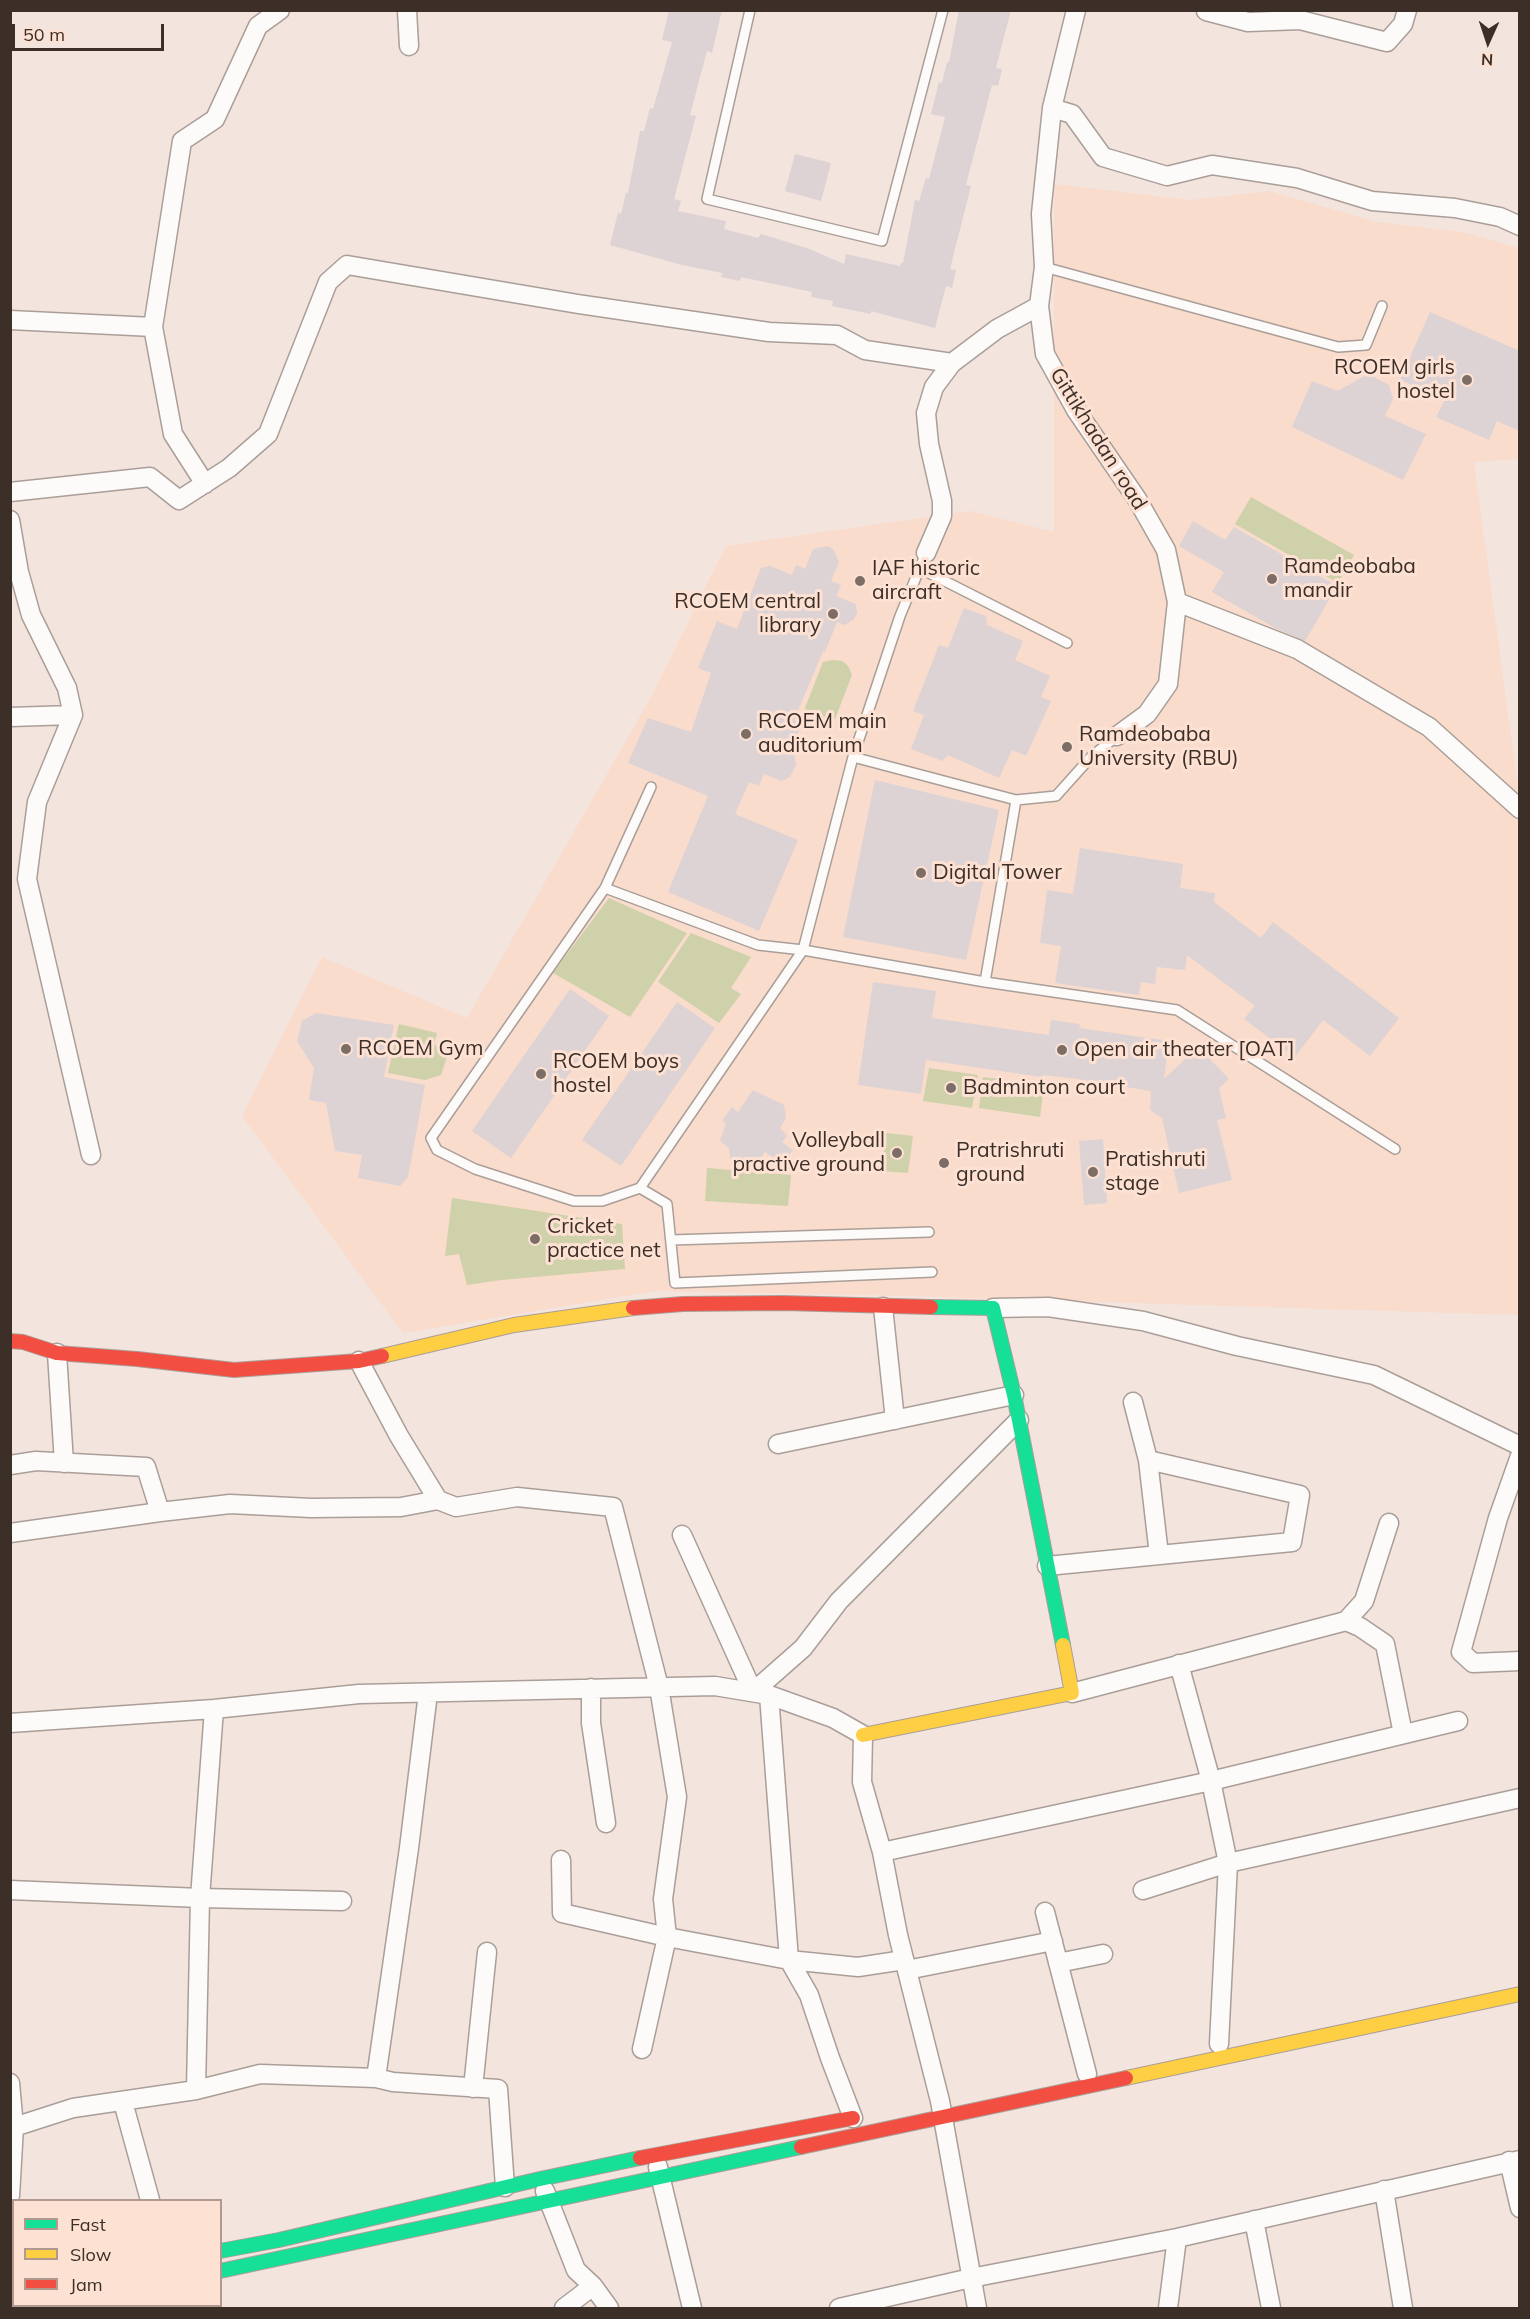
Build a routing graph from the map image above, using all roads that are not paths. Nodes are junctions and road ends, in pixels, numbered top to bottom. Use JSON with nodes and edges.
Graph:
{"nodes":[{"id":1,"x":280,"y":10,"type":"edge"},
{"id":2,"x":407,"y":10,"type":"edge"},
{"id":3,"x":750,"y":10,"type":"edge"},
{"id":4,"x":943,"y":10,"type":"edge"},
{"id":5,"x":1076,"y":10,"type":"edge"},
{"id":6,"x":1407,"y":10,"type":"edge"},
{"id":7,"x":1206,"y":11,"type":"edge"},
{"id":8,"x":409,"y":45,"type":"dead end"},
{"id":9,"x":1052,"y":108,"type":"junction"},
{"id":10,"x":1520,"y":226,"type":"edge"},
{"id":11,"x":1044,"y":267,"type":"junction"},
{"id":12,"x":1039,"y":306,"type":"junction"},
{"id":13,"x":1382,"y":306,"type":"dead end"},
{"id":14,"x":10,"y":320,"type":"edge"},
{"id":15,"x":153,"y":327,"type":"junction"},
{"id":16,"x":952,"y":363,"type":"junction"},
{"id":17,"x":204,"y":484,"type":"junction"},
{"id":18,"x":10,"y":492,"type":"edge"},
{"id":19,"x":10,"y":520,"type":"edge"},
{"id":20,"x":924,"y":561,"type":"junction"},
{"id":21,"x":1177,"y":602,"type":"junction"},
{"id":22,"x":1067,"y":643,"type":"dead end"},
{"id":23,"x":73,"y":715,"type":"junction"},
{"id":24,"x":10,"y":717,"type":"edge"},
{"id":25,"x":1117,"y":736,"type":"joint"},
{"id":26,"x":853,"y":757,"type":"junction"},
{"id":27,"x":651,"y":788,"type":"dead end"},
{"id":28,"x":1016,"y":800,"type":"junction"},
{"id":29,"x":1520,"y":809,"type":"edge"},
{"id":30,"x":605,"y":888,"type":"junction"},
{"id":31,"x":803,"y":950,"type":"junction"},
{"id":32,"x":985,"y":982,"type":"junction"},
{"id":33,"x":1395,"y":1149,"type":"dead end"},
{"id":34,"x":91,"y":1155,"type":"dead end"},
{"id":35,"x":640,"y":1188,"type":"junction"},
{"id":36,"x":928,"y":1232,"type":"dead end"},
{"id":37,"x":671,"y":1240,"type":"junction"},
{"id":38,"x":932,"y":1272,"type":"dead end"},
{"id":39,"x":883,"y":1307,"type":"junction"},
{"id":40,"x":993,"y":1308,"type":"junction"},
{"id":41,"x":10,"y":1341,"type":"edge"},
{"id":42,"x":57,"y":1353,"type":"junction"},
{"id":43,"x":359,"y":1360,"type":"junction"},
{"id":44,"x":1014,"y":1395,"type":"junction"},
{"id":45,"x":1132,"y":1402,"type":"dead end"},
{"id":46,"x":896,"y":1419,"type":"junction"},
{"id":47,"x":1019,"y":1420,"type":"junction"},
{"id":48,"x":778,"y":1444,"type":"dead end"},
{"id":49,"x":1520,"y":1446,"type":"edge"},
{"id":50,"x":1520,"y":1456,"type":"edge"},
{"id":51,"x":1148,"y":1460,"type":"junction"},
{"id":52,"x":64,"y":1464,"type":"junction"},
{"id":53,"x":10,"y":1465,"type":"edge"},
{"id":54,"x":438,"y":1500,"type":"junction"},
{"id":55,"x":160,"y":1512,"type":"junction"},
{"id":56,"x":1389,"y":1523,"type":"dead end"},
{"id":57,"x":10,"y":1533,"type":"edge"},
{"id":58,"x":682,"y":1535,"type":"dead end"},
{"id":59,"x":1159,"y":1555,"type":"junction"},
{"id":60,"x":1047,"y":1566,"type":"junction"},
{"id":61,"x":1346,"y":1621,"type":"junction"},
{"id":62,"x":1520,"y":1661,"type":"edge"},
{"id":63,"x":1179,"y":1664,"type":"junction"},
{"id":64,"x":659,"y":1687,"type":"junction"},
{"id":65,"x":591,"y":1688,"type":"junction"},
{"id":66,"x":1072,"y":1693,"type":"junction"},
{"id":67,"x":428,"y":1694,"type":"junction"},
{"id":68,"x":761,"y":1694,"type":"junction"},
{"id":69,"x":214,"y":1709,"type":"junction"},
{"id":70,"x":1458,"y":1721,"type":"dead end"},
{"id":71,"x":10,"y":1723,"type":"edge"},
{"id":72,"x":1403,"y":1734,"type":"junction"},
{"id":73,"x":863,"y":1735,"type":"junction"},
{"id":74,"x":1211,"y":1781,"type":"junction"},
{"id":75,"x":1520,"y":1798,"type":"edge"},
{"id":76,"x":606,"y":1823,"type":"dead end"},
{"id":77,"x":882,"y":1852,"type":"junction"},
{"id":78,"x":561,"y":1860,"type":"dead end"},
{"id":79,"x":1228,"y":1863,"type":"junction"},
{"id":80,"x":10,"y":1890,"type":"edge"},
{"id":81,"x":1143,"y":1890,"type":"dead end"},
{"id":82,"x":200,"y":1898,"type":"junction"},
{"id":83,"x":342,"y":1901,"type":"dead end"},
{"id":84,"x":1045,"y":1911,"type":"dead end"},
{"id":85,"x":667,"y":1937,"type":"junction"},
{"id":86,"x":1053,"y":1941,"type":"junction"},
{"id":87,"x":487,"y":1952,"type":"dead end"},
{"id":88,"x":1103,"y":1954,"type":"dead end"},
{"id":89,"x":789,"y":1960,"type":"junction"},
{"id":90,"x":1058,"y":1963,"type":"junction"},
{"id":91,"x":905,"y":1965,"type":"junction"},
{"id":92,"x":1520,"y":1994,"type":"edge"},
{"id":93,"x":1265,"y":2034,"type":"dead end"},
{"id":94,"x":1219,"y":2044,"type":"junction"},
{"id":95,"x":642,"y":2049,"type":"dead end"},
{"id":96,"x":1087,"y":2074,"type":"junction"},
{"id":97,"x":376,"y":2078,"type":"junction"},
{"id":98,"x":10,"y":2083,"type":"edge"},
{"id":99,"x":473,"y":2088,"type":"junction"},
{"id":100,"x":1008,"y":2089,"type":"dead end"},
{"id":101,"x":196,"y":2090,"type":"junction"},
{"id":102,"x":123,"y":2102,"type":"junction"},
{"id":103,"x":941,"y":2105,"type":"junction"},
{"id":104,"x":859,"y":2117,"type":"joint"},
{"id":105,"x":12,"y":2127,"type":"edge"},
{"id":106,"x":655,"y":2155,"type":"junction"},
{"id":107,"x":1514,"y":2161,"type":"edge"},
{"id":108,"x":661,"y":2178,"type":"junction"},
{"id":109,"x":540,"y":2179,"type":"junction"},
{"id":110,"x":505,"y":2187,"type":"junction"},
{"id":111,"x":1384,"y":2190,"type":"junction"},
{"id":112,"x":10,"y":2196,"type":"edge"},
{"id":113,"x":150,"y":2199,"type":"edge"},
{"id":114,"x":548,"y":2200,"type":"junction"},
{"id":115,"x":1520,"y":2208,"type":"edge"},
{"id":116,"x":1254,"y":2220,"type":"junction"},
{"id":117,"x":1177,"y":2238,"type":"junction"},
{"id":118,"x":222,"y":2251,"type":"edge"},
{"id":119,"x":222,"y":2271,"type":"edge"},
{"id":120,"x":970,"y":2278,"type":"junction"},
{"id":121,"x":593,"y":2286,"type":"junction"},
{"id":122,"x":564,"y":2308,"type":"edge"},
{"id":123,"x":609,"y":2308,"type":"edge"},
{"id":124,"x":692,"y":2308,"type":"edge"},
{"id":125,"x":839,"y":2308,"type":"edge"},
{"id":126,"x":977,"y":2308,"type":"edge"},
{"id":127,"x":1168,"y":2308,"type":"edge"},
{"id":128,"x":1270,"y":2308,"type":"edge"},
{"id":129,"x":1403,"y":2308,"type":"edge"}],
"edges":[{"from":1,"to":15,"type":"street"},
{"from":2,"to":8,"type":"street"},
{"from":3,"to":4,"type":"lane"},
{"from":5,"to":9,"type":"street","name":"Gittikhadan road"},
{"from":6,"to":7,"type":"street"},
{"from":9,"to":10,"type":"street"},
{"from":9,"to":11,"type":"street","name":"Gittikhadan road"},
{"from":11,"to":12,"type":"street","name":"Gittikhadan road"},
{"from":11,"to":13,"type":"lane"},
{"from":12,"to":16,"type":"street"},
{"from":12,"to":21,"type":"street","name":"Gittikhadan road"},
{"from":14,"to":15,"type":"street"},
{"from":15,"to":17,"type":"street"},
{"from":16,"to":17,"type":"street"},
{"from":16,"to":20,"type":"street"},
{"from":17,"to":18,"type":"street"},
{"from":19,"to":23,"type":"street"},
{"from":20,"to":22,"type":"lane"},
{"from":20,"to":26,"type":"lane"},
{"from":21,"to":25,"type":"street","name":"Gittikhadan road"},
{"from":21,"to":29,"type":"street"},
{"from":23,"to":24,"type":"street"},
{"from":23,"to":34,"type":"street"},
{"from":25,"to":28,"type":"lane"},
{"from":26,"to":28,"type":"lane"},
{"from":26,"to":31,"type":"lane"},
{"from":27,"to":30,"type":"lane"},
{"from":28,"to":32,"type":"lane"},
{"from":30,"to":31,"type":"lane"},
{"from":30,"to":35,"type":"lane"},
{"from":31,"to":32,"type":"lane"},
{"from":31,"to":35,"type":"lane"},
{"from":32,"to":33,"type":"lane"},
{"from":35,"to":37,"type":"lane"},
{"from":36,"to":37,"type":"lane"},
{"from":37,"to":38,"type":"lane"},
{"from":39,"to":40,"type":"street"},
{"from":39,"to":43,"type":"street"},
{"from":39,"to":46,"type":"street"},
{"from":40,"to":44,"type":"street"},
{"from":40,"to":49,"type":"street"},
{"from":41,"to":42,"type":"street"},
{"from":42,"to":43,"type":"street"},
{"from":42,"to":52,"type":"street"},
{"from":43,"to":54,"type":"street"},
{"from":44,"to":46,"type":"street"},
{"from":44,"to":47,"type":"street"},
{"from":45,"to":51,"type":"street"},
{"from":46,"to":48,"type":"street"},
{"from":47,"to":60,"type":"street"},
{"from":47,"to":68,"type":"street"},
{"from":50,"to":62,"type":"street"},
{"from":51,"to":59,"type":"street"},
{"from":51,"to":59,"type":"street"},
{"from":52,"to":53,"type":"street"},
{"from":52,"to":55,"type":"street"},
{"from":54,"to":55,"type":"street"},
{"from":54,"to":64,"type":"street"},
{"from":55,"to":57,"type":"street"},
{"from":56,"to":61,"type":"street"},
{"from":58,"to":68,"type":"street"},
{"from":59,"to":60,"type":"street"},
{"from":60,"to":66,"type":"street"},
{"from":61,"to":63,"type":"street"},
{"from":61,"to":72,"type":"street"},
{"from":63,"to":66,"type":"street"},
{"from":63,"to":74,"type":"street"},
{"from":64,"to":65,"type":"street"},
{"from":64,"to":68,"type":"street"},
{"from":64,"to":85,"type":"street"},
{"from":65,"to":67,"type":"street"},
{"from":65,"to":76,"type":"street"},
{"from":66,"to":73,"type":"street"},
{"from":67,"to":69,"type":"street"},
{"from":67,"to":97,"type":"street"},
{"from":68,"to":73,"type":"street"},
{"from":68,"to":89,"type":"street"},
{"from":69,"to":71,"type":"street"},
{"from":69,"to":82,"type":"street"},
{"from":70,"to":72,"type":"street"},
{"from":72,"to":74,"type":"street"},
{"from":73,"to":77,"type":"street"},
{"from":74,"to":77,"type":"street"},
{"from":74,"to":79,"type":"street"},
{"from":75,"to":79,"type":"street"},
{"from":77,"to":91,"type":"street"},
{"from":78,"to":85,"type":"street"},
{"from":79,"to":81,"type":"street"},
{"from":79,"to":94,"type":"street"},
{"from":80,"to":82,"type":"street"},
{"from":82,"to":83,"type":"street"},
{"from":82,"to":101,"type":"street"},
{"from":84,"to":86,"type":"street"},
{"from":85,"to":89,"type":"street"},
{"from":85,"to":95,"type":"street"},
{"from":86,"to":90,"type":"street"},
{"from":86,"to":91,"type":"street"},
{"from":87,"to":99,"type":"street"},
{"from":88,"to":90,"type":"street"},
{"from":89,"to":91,"type":"street"},
{"from":89,"to":104,"type":"street"},
{"from":90,"to":96,"type":"street"},
{"from":91,"to":103,"type":"street"},
{"from":92,"to":103,"type":"street"},
{"from":93,"to":94,"type":"street"},
{"from":94,"to":96,"type":"street"},
{"from":96,"to":100,"type":"street"},
{"from":97,"to":99,"type":"street"},
{"from":97,"to":101,"type":"street"},
{"from":98,"to":105,"type":"street"},
{"from":99,"to":110,"type":"street"},
{"from":101,"to":102,"type":"street"},
{"from":102,"to":105,"type":"street"},
{"from":102,"to":113,"type":"street"},
{"from":103,"to":108,"type":"street"},
{"from":103,"to":120,"type":"street"},
{"from":104,"to":106,"type":"street"},
{"from":105,"to":112,"type":"street"},
{"from":106,"to":108,"type":"street"},
{"from":106,"to":109,"type":"street"},
{"from":107,"to":111,"type":"street"},
{"from":107,"to":115,"type":"street"},
{"from":108,"to":114,"type":"street"},
{"from":108,"to":124,"type":"street"},
{"from":109,"to":110,"type":"street"},
{"from":109,"to":114,"type":"street"},
{"from":110,"to":118,"type":"street"},
{"from":111,"to":116,"type":"street"},
{"from":111,"to":129,"type":"street"},
{"from":114,"to":119,"type":"street"},
{"from":114,"to":121,"type":"street"},
{"from":116,"to":117,"type":"street"},
{"from":116,"to":128,"type":"street"},
{"from":117,"to":120,"type":"street"},
{"from":117,"to":127,"type":"street"},
{"from":120,"to":125,"type":"street"},
{"from":120,"to":126,"type":"street"},
{"from":121,"to":122,"type":"street"},
{"from":121,"to":123,"type":"street"}]}
